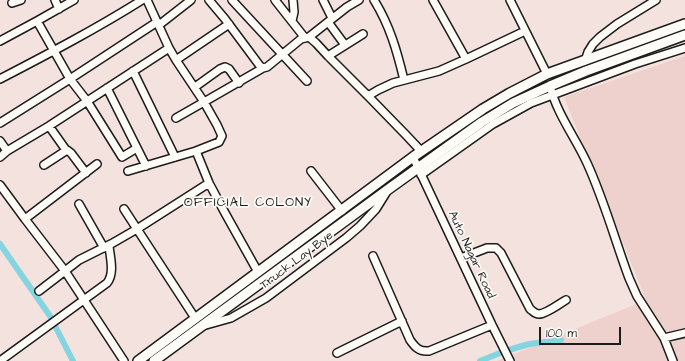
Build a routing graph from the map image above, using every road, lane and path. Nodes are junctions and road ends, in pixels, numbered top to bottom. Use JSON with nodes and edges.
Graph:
{"nodes":[{"id":1,"x":21,"y":0,"type":"edge"},
{"id":2,"x":55,"y":0,"type":"edge"},
{"id":3,"x":74,"y":0,"type":"edge"},
{"id":4,"x":142,"y":0,"type":"edge"},
{"id":5,"x":147,"y":0,"type":"edge"},
{"id":6,"x":191,"y":0,"type":"edge"},
{"id":7,"x":209,"y":0,"type":"edge"},
{"id":8,"x":232,"y":0,"type":"edge"},
{"id":9,"x":275,"y":0,"type":"edge"},
{"id":10,"x":293,"y":0,"type":"edge"},
{"id":11,"x":323,"y":0,"type":"edge"},
{"id":12,"x":357,"y":0,"type":"edge"},
{"id":13,"x":374,"y":0,"type":"edge"},
{"id":14,"x":433,"y":0,"type":"edge"},
{"id":15,"x":510,"y":0,"type":"edge"},
{"id":16,"x":656,"y":0,"type":"edge"},
{"id":17,"x":12,"y":3,"type":"dead end"},
{"id":18,"x":59,"y":9,"type":"junction"},
{"id":19,"x":330,"y":20,"type":"junction"},
{"id":20,"x":37,"y":21,"type":"junction"},
{"id":21,"x":292,"y":21,"type":"junction"},
{"id":22,"x":158,"y":23,"type":"junction"},
{"id":23,"x":229,"y":24,"type":"junction"},
{"id":24,"x":685,"y":24,"type":"edge"},
{"id":25,"x":525,"y":31,"type":"junction"},
{"id":26,"x":363,"y":34,"type":"dead end"},
{"id":27,"x":685,"y":35,"type":"edge"},
{"id":28,"x":307,"y":37,"type":"junction"},
{"id":29,"x":0,"y":40,"type":"edge"},
{"id":30,"x":345,"y":45,"type":"junction"},
{"id":31,"x":168,"y":48,"type":"junction"},
{"id":32,"x":685,"y":48,"type":"edge"},
{"id":33,"x":53,"y":51,"type":"junction"},
{"id":34,"x":282,"y":55,"type":"junction"},
{"id":35,"x":328,"y":56,"type":"junction"},
{"id":36,"x":466,"y":59,"type":"junction"},
{"id":37,"x":176,"y":60,"type":"junction"},
{"id":38,"x":585,"y":61,"type":"junction"},
{"id":39,"x":263,"y":68,"type":"junction"},
{"id":40,"x":133,"y":71,"type":"junction"},
{"id":41,"x":547,"y":74,"type":"junction"},
{"id":42,"x":0,"y":79,"type":"edge"},
{"id":43,"x":70,"y":79,"type":"junction"},
{"id":44,"x":404,"y":80,"type":"junction"},
{"id":45,"x":307,"y":81,"type":"dead end"},
{"id":46,"x":239,"y":83,"type":"junction"},
{"id":47,"x":194,"y":87,"type":"junction"},
{"id":48,"x":107,"y":88,"type":"junction"},
{"id":49,"x":551,"y":90,"type":"junction"},
{"id":50,"x":368,"y":96,"type":"junction"},
{"id":51,"x":86,"y":101,"type":"junction"},
{"id":52,"x":204,"y":102,"type":"junction"},
{"id":53,"x":176,"y":118,"type":"dead end"},
{"id":54,"x":0,"y":124,"type":"edge"},
{"id":55,"x":49,"y":126,"type":"junction"},
{"id":56,"x":0,"y":141,"type":"edge"},
{"id":57,"x":137,"y":148,"type":"junction"},
{"id":58,"x":66,"y":150,"type":"junction"},
{"id":59,"x":7,"y":151,"type":"junction"},
{"id":60,"x":196,"y":151,"type":"junction"},
{"id":61,"x":421,"y":151,"type":"junction"},
{"id":62,"x":0,"y":157,"type":"edge"},
{"id":63,"x":174,"y":157,"type":"junction"},
{"id":64,"x":412,"y":157,"type":"junction"},
{"id":65,"x":97,"y":164,"type":"dead end"},
{"id":66,"x":44,"y":165,"type":"dead end"},
{"id":67,"x":146,"y":166,"type":"junction"},
{"id":68,"x":128,"y":171,"type":"dead end"},
{"id":69,"x":311,"y":171,"type":"dead end"},
{"id":70,"x":419,"y":172,"type":"junction"},
{"id":71,"x":86,"y":173,"type":"junction"},
{"id":72,"x":209,"y":183,"type":"junction"},
{"id":73,"x":0,"y":185,"type":"edge"},
{"id":74,"x":390,"y":188,"type":"junction"},
{"id":75,"x":79,"y":204,"type":"dead end"},
{"id":76,"x":124,"y":209,"type":"dead end"},
{"id":77,"x":342,"y":211,"type":"junction"},
{"id":78,"x":25,"y":219,"type":"junction"},
{"id":79,"x":137,"y":229,"type":"junction"},
{"id":80,"x":106,"y":247,"type":"junction"},
{"id":81,"x":373,"y":256,"type":"dead end"},
{"id":82,"x":460,"y":258,"type":"junction"},
{"id":83,"x":65,"y":271,"type":"junction"},
{"id":84,"x":258,"y":272,"type":"junction"},
{"id":85,"x":39,"y":291,"type":"dead end"},
{"id":86,"x":84,"y":300,"type":"junction"},
{"id":87,"x":566,"y":300,"type":"dead end"},
{"id":88,"x":195,"y":318,"type":"junction"},
{"id":89,"x":402,"y":321,"type":"junction"},
{"id":90,"x":492,"y":325,"type":"junction"},
{"id":91,"x":200,"y":326,"type":"junction"},
{"id":92,"x":685,"y":333,"type":"edge"},
{"id":93,"x":664,"y":338,"type":"junction"},
{"id":94,"x":337,"y":353,"type":"dead end"},
{"id":95,"x":0,"y":361,"type":"edge"},
{"id":96,"x":124,"y":361,"type":"edge"},
{"id":97,"x":138,"y":361,"type":"edge"},
{"id":98,"x":154,"y":361,"type":"edge"},
{"id":99,"x":510,"y":361,"type":"edge"},
{"id":100,"x":673,"y":361,"type":"edge"}],
"edges":[{"from":1,"to":17,"type":"street"},
{"from":2,"to":18,"type":"street"},
{"from":3,"to":18,"type":"street"},
{"from":4,"to":33,"type":"street"},
{"from":5,"to":22,"type":"street"},
{"from":6,"to":22,"type":"street"},
{"from":7,"to":23,"type":"street"},
{"from":8,"to":34,"type":"street"},
{"from":9,"to":21,"type":"street"},
{"from":10,"to":21,"type":"street"},
{"from":11,"to":19,"type":"street"},
{"from":12,"to":19,"type":"street"},
{"from":13,"to":44,"type":"street"},
{"from":14,"to":36,"type":"street"},
{"from":15,"to":25,"type":"street"},
{"from":16,"to":38,"type":"street"},
{"from":18,"to":20,"type":"street"},
{"from":19,"to":28,"type":"street"},
{"from":19,"to":30,"type":"street"},
{"from":20,"to":29,"type":"street"},
{"from":20,"to":33,"type":"street"},
{"from":21,"to":28,"type":"street"},
{"from":22,"to":31,"type":"street"},
{"from":22,"to":43,"type":"street"},
{"from":23,"to":37,"type":"street"},
{"from":23,"to":39,"type":"street"},
{"from":24,"to":38,"type":"main road"},
{"from":25,"to":36,"type":"street"},
{"from":25,"to":41,"type":"street"},
{"from":26,"to":30,"type":"street"},
{"from":27,"to":49,"type":"main road"},
{"from":28,"to":34,"type":"street"},
{"from":28,"to":35,"type":"street"},
{"from":30,"to":35,"type":"street"},
{"from":31,"to":37,"type":"street"},
{"from":31,"to":40,"type":"street"},
{"from":32,"to":49,"type":"street"},
{"from":33,"to":42,"type":"street"},
{"from":33,"to":43,"type":"street"},
{"from":34,"to":39,"type":"street"},
{"from":34,"to":45,"type":"street"},
{"from":35,"to":50,"type":"street"},
{"from":36,"to":44,"type":"street"},
{"from":37,"to":47,"type":"street"},
{"from":38,"to":41,"type":"main road"},
{"from":39,"to":46,"type":"street"},
{"from":40,"to":48,"type":"street"},
{"from":40,"to":63,"type":"street"},
{"from":41,"to":61,"type":"main road"},
{"from":43,"to":51,"type":"street"},
{"from":43,"to":54,"type":"street"},
{"from":44,"to":50,"type":"street"},
{"from":46,"to":47,"type":"street"},
{"from":46,"to":52,"type":"street"},
{"from":47,"to":52,"type":"street"},
{"from":48,"to":51,"type":"street"},
{"from":48,"to":57,"type":"street"},
{"from":49,"to":70,"type":"main road"},
{"from":49,"to":93,"type":"street"},
{"from":50,"to":61,"type":"street"},
{"from":51,"to":55,"type":"street"},
{"from":51,"to":57,"type":"street"},
{"from":52,"to":53,"type":"street"},
{"from":52,"to":60,"type":"street"},
{"from":55,"to":58,"type":"street"},
{"from":55,"to":59,"type":"street"},
{"from":56,"to":59,"type":"street"},
{"from":57,"to":67,"type":"street"},
{"from":58,"to":66,"type":"street"},
{"from":58,"to":71,"type":"street"},
{"from":59,"to":62,"type":"street"},
{"from":60,"to":63,"type":"street"},
{"from":60,"to":72,"type":"street"},
{"from":61,"to":64,"type":"main road"},
{"from":63,"to":67,"type":"street"},
{"from":64,"to":70,"type":"street","name":"Auto Nagar Road"},
{"from":64,"to":77,"type":"main road"},
{"from":65,"to":71,"type":"street"},
{"from":67,"to":68,"type":"street"},
{"from":69,"to":77,"type":"street"},
{"from":70,"to":74,"type":"main road"},
{"from":70,"to":82,"type":"street","name":"Auto Nagar Road"},
{"from":71,"to":78,"type":"street"},
{"from":72,"to":79,"type":"street"},
{"from":72,"to":84,"type":"street"},
{"from":73,"to":78,"type":"street"},
{"from":74,"to":91,"type":"main road"},
{"from":74,"to":91,"type":"street","name":"Truck Lay Bye"},
{"from":75,"to":80,"type":"street"},
{"from":76,"to":79,"type":"street"},
{"from":77,"to":84,"type":"main road"},
{"from":78,"to":83,"type":"street"},
{"from":79,"to":80,"type":"street"},
{"from":79,"to":88,"type":"street"},
{"from":80,"to":83,"type":"street"},
{"from":80,"to":86,"type":"street"},
{"from":81,"to":89,"type":"street"},
{"from":82,"to":87,"type":"street"},
{"from":82,"to":90,"type":"street","name":"Auto Nagar Road"},
{"from":83,"to":85,"type":"street"},
{"from":83,"to":86,"type":"street"},
{"from":84,"to":88,"type":"main road"},
{"from":86,"to":95,"type":"street"},
{"from":86,"to":96,"type":"street"},
{"from":88,"to":97,"type":"main road"},
{"from":89,"to":90,"type":"street"},
{"from":89,"to":94,"type":"street"},
{"from":90,"to":99,"type":"street","name":"Auto Nagar Road"},
{"from":91,"to":98,"type":"main road"},
{"from":92,"to":93,"type":"street"},
{"from":93,"to":100,"type":"street"}]}
